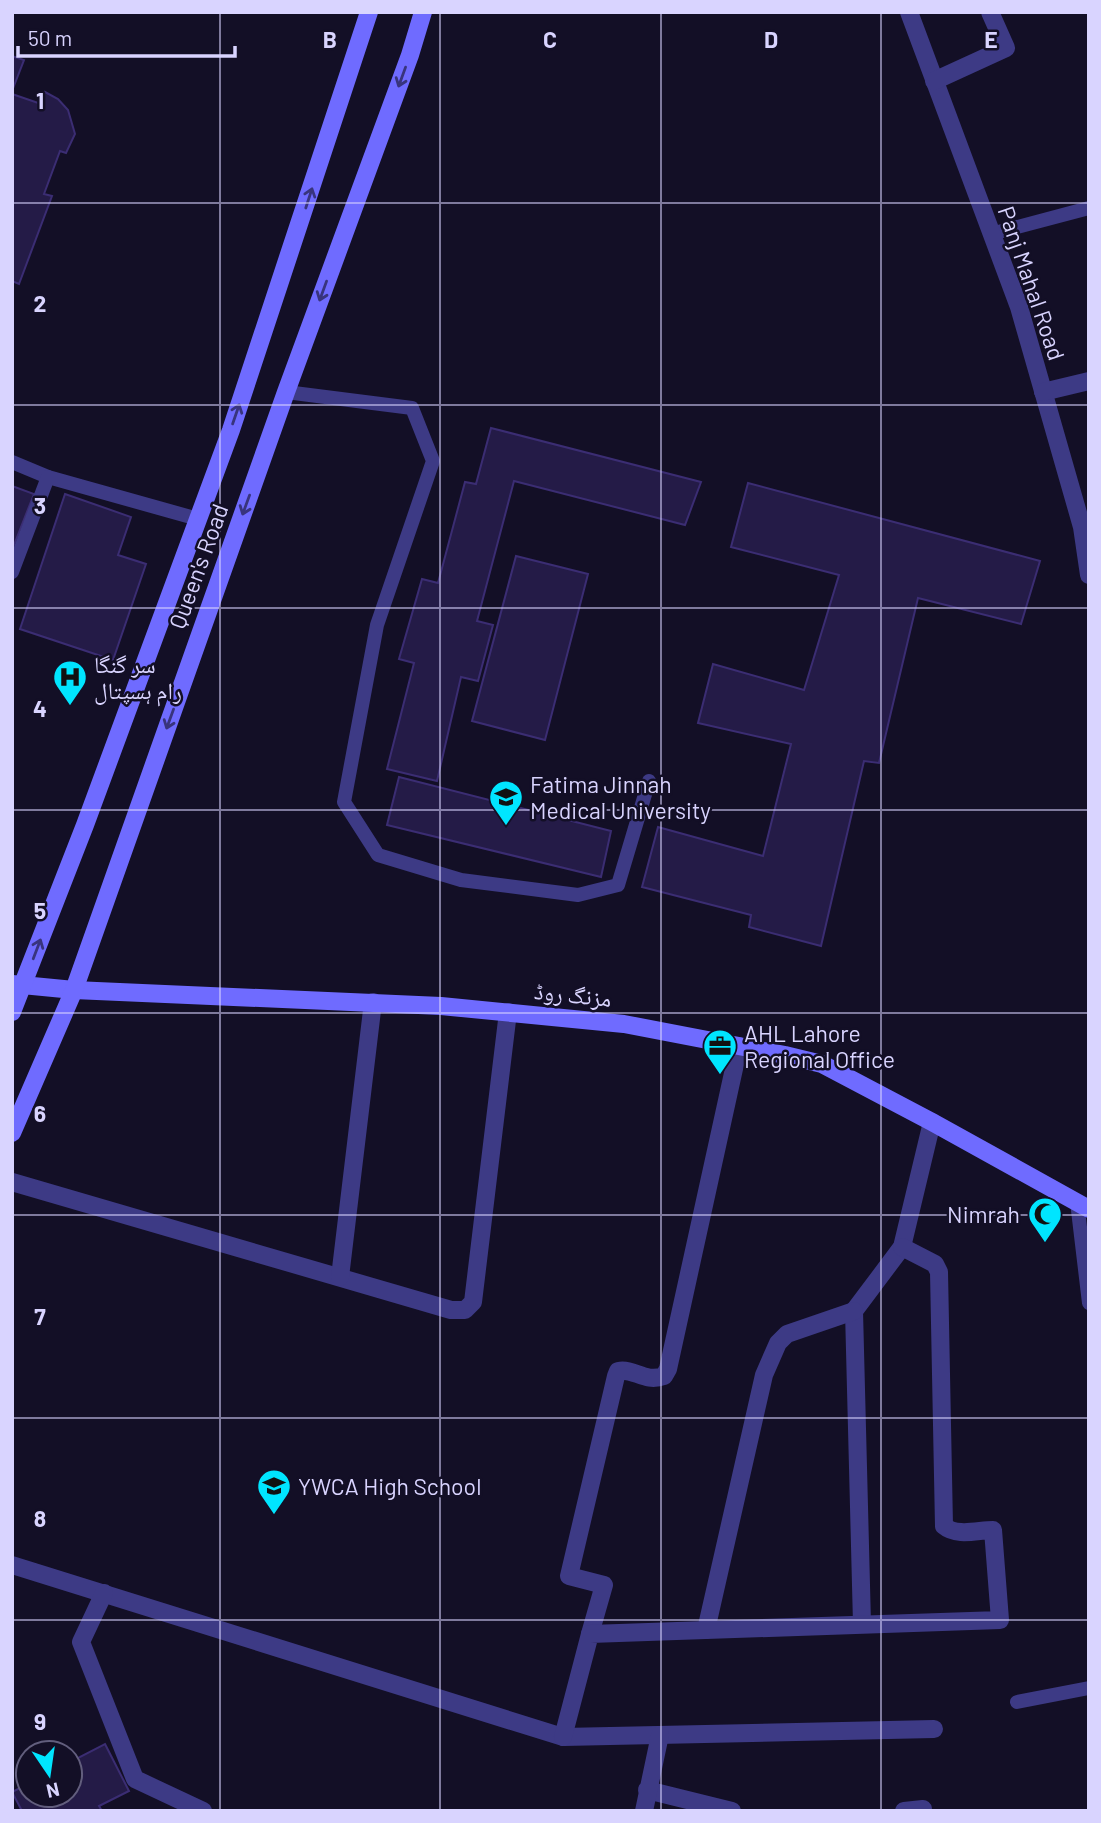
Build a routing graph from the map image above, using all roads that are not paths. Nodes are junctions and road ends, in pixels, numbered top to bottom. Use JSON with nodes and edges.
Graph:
{"nodes":[{"id":1,"x":369,"y":12,"type":"edge"},
{"id":2,"x":423,"y":12,"type":"edge"},
{"id":3,"x":909,"y":12,"type":"edge"},
{"id":4,"x":996,"y":14,"type":"edge"},
{"id":5,"x":934,"y":81,"type":"junction"},
{"id":6,"x":1089,"y":208,"type":"edge"},
{"id":7,"x":991,"y":234,"type":"junction"},
{"id":8,"x":1089,"y":381,"type":"edge"},
{"id":9,"x":286,"y":392,"type":"junction"},
{"id":10,"x":1043,"y":392,"type":"junction"},
{"id":11,"x":12,"y":462,"type":"edge"},
{"id":12,"x":48,"y":477,"type":"junction"},
{"id":13,"x":198,"y":519,"type":"junction"},
{"id":14,"x":1087,"y":555,"type":"edge"},
{"id":15,"x":12,"y":572,"type":"edge"},
{"id":16,"x":1089,"y":575,"type":"edge"},
{"id":17,"x":649,"y":780,"type":"dead end"},
{"id":18,"x":18,"y":984,"type":"edge"},
{"id":19,"x":74,"y":990,"type":"junction"},
{"id":20,"x":373,"y":1002,"type":"junction"},
{"id":21,"x":12,"y":1012,"type":"edge"},
{"id":22,"x":508,"y":1012,"type":"junction"},
{"id":23,"x":739,"y":1046,"type":"junction"},
{"id":24,"x":932,"y":1122,"type":"junction"},
{"id":25,"x":12,"y":1133,"type":"edge"},
{"id":26,"x":12,"y":1182,"type":"edge"},
{"id":27,"x":1083,"y":1206,"type":"edge"},
{"id":28,"x":902,"y":1247,"type":"junction"},
{"id":29,"x":340,"y":1277,"type":"junction"},
{"id":30,"x":1089,"y":1303,"type":"edge"},
{"id":31,"x":854,"y":1311,"type":"junction"},
{"id":32,"x":12,"y":1564,"type":"edge"},
{"id":33,"x":104,"y":1593,"type":"junction"},
{"id":34,"x":862,"y":1624,"type":"junction"},
{"id":35,"x":705,"y":1630,"type":"junction"},
{"id":36,"x":590,"y":1634,"type":"junction"},
{"id":37,"x":1089,"y":1688,"type":"edge"},
{"id":38,"x":1017,"y":1702,"type":"dead end"},
{"id":39,"x":934,"y":1729,"type":"dead end"},
{"id":40,"x":660,"y":1735,"type":"junction"},
{"id":41,"x":563,"y":1737,"type":"junction"},
{"id":42,"x":647,"y":1790,"type":"junction"},
{"id":43,"x":923,"y":1809,"type":"edge"},
{"id":44,"x":203,"y":1811,"type":"edge"},
{"id":45,"x":644,"y":1811,"type":"edge"},
{"id":46,"x":732,"y":1811,"type":"edge"},
{"id":47,"x":904,"y":1811,"type":"edge"}],
"edges":[{"from":13,"to":1,"type":"main road","name":"Queen's Road","one_way":true},
{"from":2,"to":9,"type":"main road","name":"Queen's Road","one_way":true},
{"from":3,"to":5,"type":"street","name":"Panj Mahal Road"},
{"from":4,"to":5,"type":"street"},
{"from":5,"to":7,"type":"street","name":"Panj Mahal Road"},
{"from":6,"to":7,"type":"lane"},
{"from":7,"to":10,"type":"street","name":"Panj Mahal Road"},
{"from":8,"to":10,"type":"street"},
{"from":9,"to":17,"type":"lane"},
{"from":9,"to":19,"type":"main road","name":"Queen's Road","one_way":true},
{"from":10,"to":14,"type":"street","name":"Panj Mahal Road"},
{"from":11,"to":12,"type":"lane"},
{"from":12,"to":13,"type":"lane"},
{"from":12,"to":15,"type":"lane"},
{"from":18,"to":13,"type":"main road","name":"Queen's Road","one_way":true},
{"from":14,"to":16,"type":"street","name":"Panj Mahal Road"},
{"from":18,"to":19,"type":"main road","name":"مزنگ روڈ"},
{"from":18,"to":21,"type":"main road","name":"Queen's Road"},
{"from":19,"to":20,"type":"main road","name":"مزنگ روڈ"},
{"from":19,"to":25,"type":"main road","name":"Queen's Road"},
{"from":20,"to":22,"type":"main road","name":"مزنگ روڈ"},
{"from":20,"to":29,"type":"street"},
{"from":22,"to":23,"type":"main road","name":"مزنگ روڈ"},
{"from":22,"to":29,"type":"street"},
{"from":23,"to":24,"type":"main road","name":"مزنگ روڈ"},
{"from":23,"to":36,"type":"street"},
{"from":24,"to":27,"type":"main road","name":"مزنگ روڈ"},
{"from":24,"to":28,"type":"street"},
{"from":26,"to":29,"type":"street"},
{"from":27,"to":30,"type":"lane"},
{"from":28,"to":31,"type":"street"},
{"from":28,"to":34,"type":"street"},
{"from":31,"to":34,"type":"street"},
{"from":31,"to":35,"type":"street"},
{"from":32,"to":33,"type":"street"},
{"from":33,"to":41,"type":"street"},
{"from":33,"to":44,"type":"street"},
{"from":34,"to":35,"type":"street"},
{"from":35,"to":36,"type":"street"},
{"from":36,"to":41,"type":"street"},
{"from":37,"to":38,"type":"lane"},
{"from":39,"to":40,"type":"street"},
{"from":40,"to":41,"type":"street"},
{"from":40,"to":42,"type":"street"},
{"from":42,"to":45,"type":"street"},
{"from":42,"to":46,"type":"street"},
{"from":43,"to":47,"type":"street"}]}
